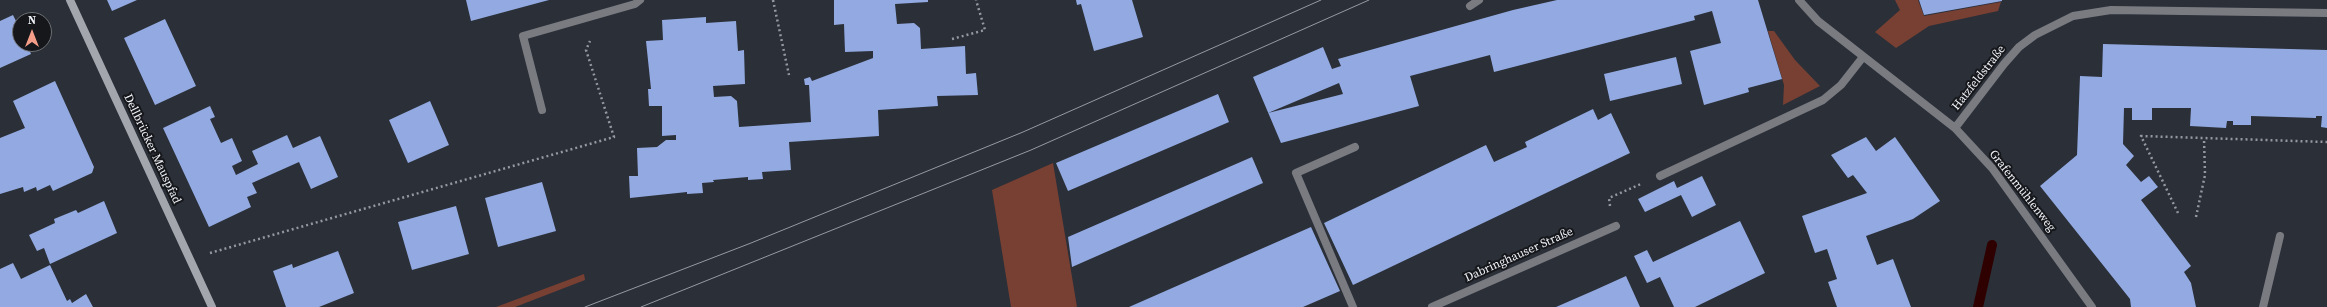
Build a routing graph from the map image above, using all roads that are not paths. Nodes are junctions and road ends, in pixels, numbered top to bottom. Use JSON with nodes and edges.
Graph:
{"nodes":[{"id":1,"x":70,"y":0,"type":"edge"},
{"id":2,"x":640,"y":0,"type":"edge"},
{"id":3,"x":1478,"y":0,"type":"edge"},
{"id":4,"x":1799,"y":0,"type":"edge"},
{"id":5,"x":1470,"y":6,"type":"dead end"},
{"id":6,"x":2327,"y":13,"type":"edge"},
{"id":7,"x":1864,"y":57,"type":"junction"},
{"id":8,"x":542,"y":110,"type":"dead end"},
{"id":9,"x":1955,"y":128,"type":"junction"},
{"id":10,"x":1355,"y":147,"type":"dead end"},
{"id":11,"x":1660,"y":176,"type":"road end"},
{"id":12,"x":1616,"y":226,"type":"road end"},
{"id":13,"x":2280,"y":236,"type":"dead end"},
{"id":14,"x":212,"y":307,"type":"edge"},
{"id":15,"x":1353,"y":307,"type":"edge"},
{"id":16,"x":1432,"y":307,"type":"edge"},
{"id":17,"x":2092,"y":307,"type":"edge"},
{"id":18,"x":2263,"y":307,"type":"edge"}],
"edges":[{"from":1,"to":14,"type":"main road","name":"Dellbrücker Mauspfad"},
{"from":2,"to":8,"type":"street"},
{"from":3,"to":5,"type":"street"},
{"from":4,"to":7,"type":"street","name":"Grafenmühlenweg"},
{"from":6,"to":9,"type":"street","name":"Hatzfeldstraße"},
{"from":7,"to":9,"type":"street","name":"Grafenmühlenweg"},
{"from":7,"to":11,"type":"street"},
{"from":9,"to":17,"type":"street","name":"Grafenmühlenweg"},
{"from":10,"to":15,"type":"street"},
{"from":12,"to":16,"type":"street","name":"Dabringhauser Straße"},
{"from":13,"to":18,"type":"street"}]}
